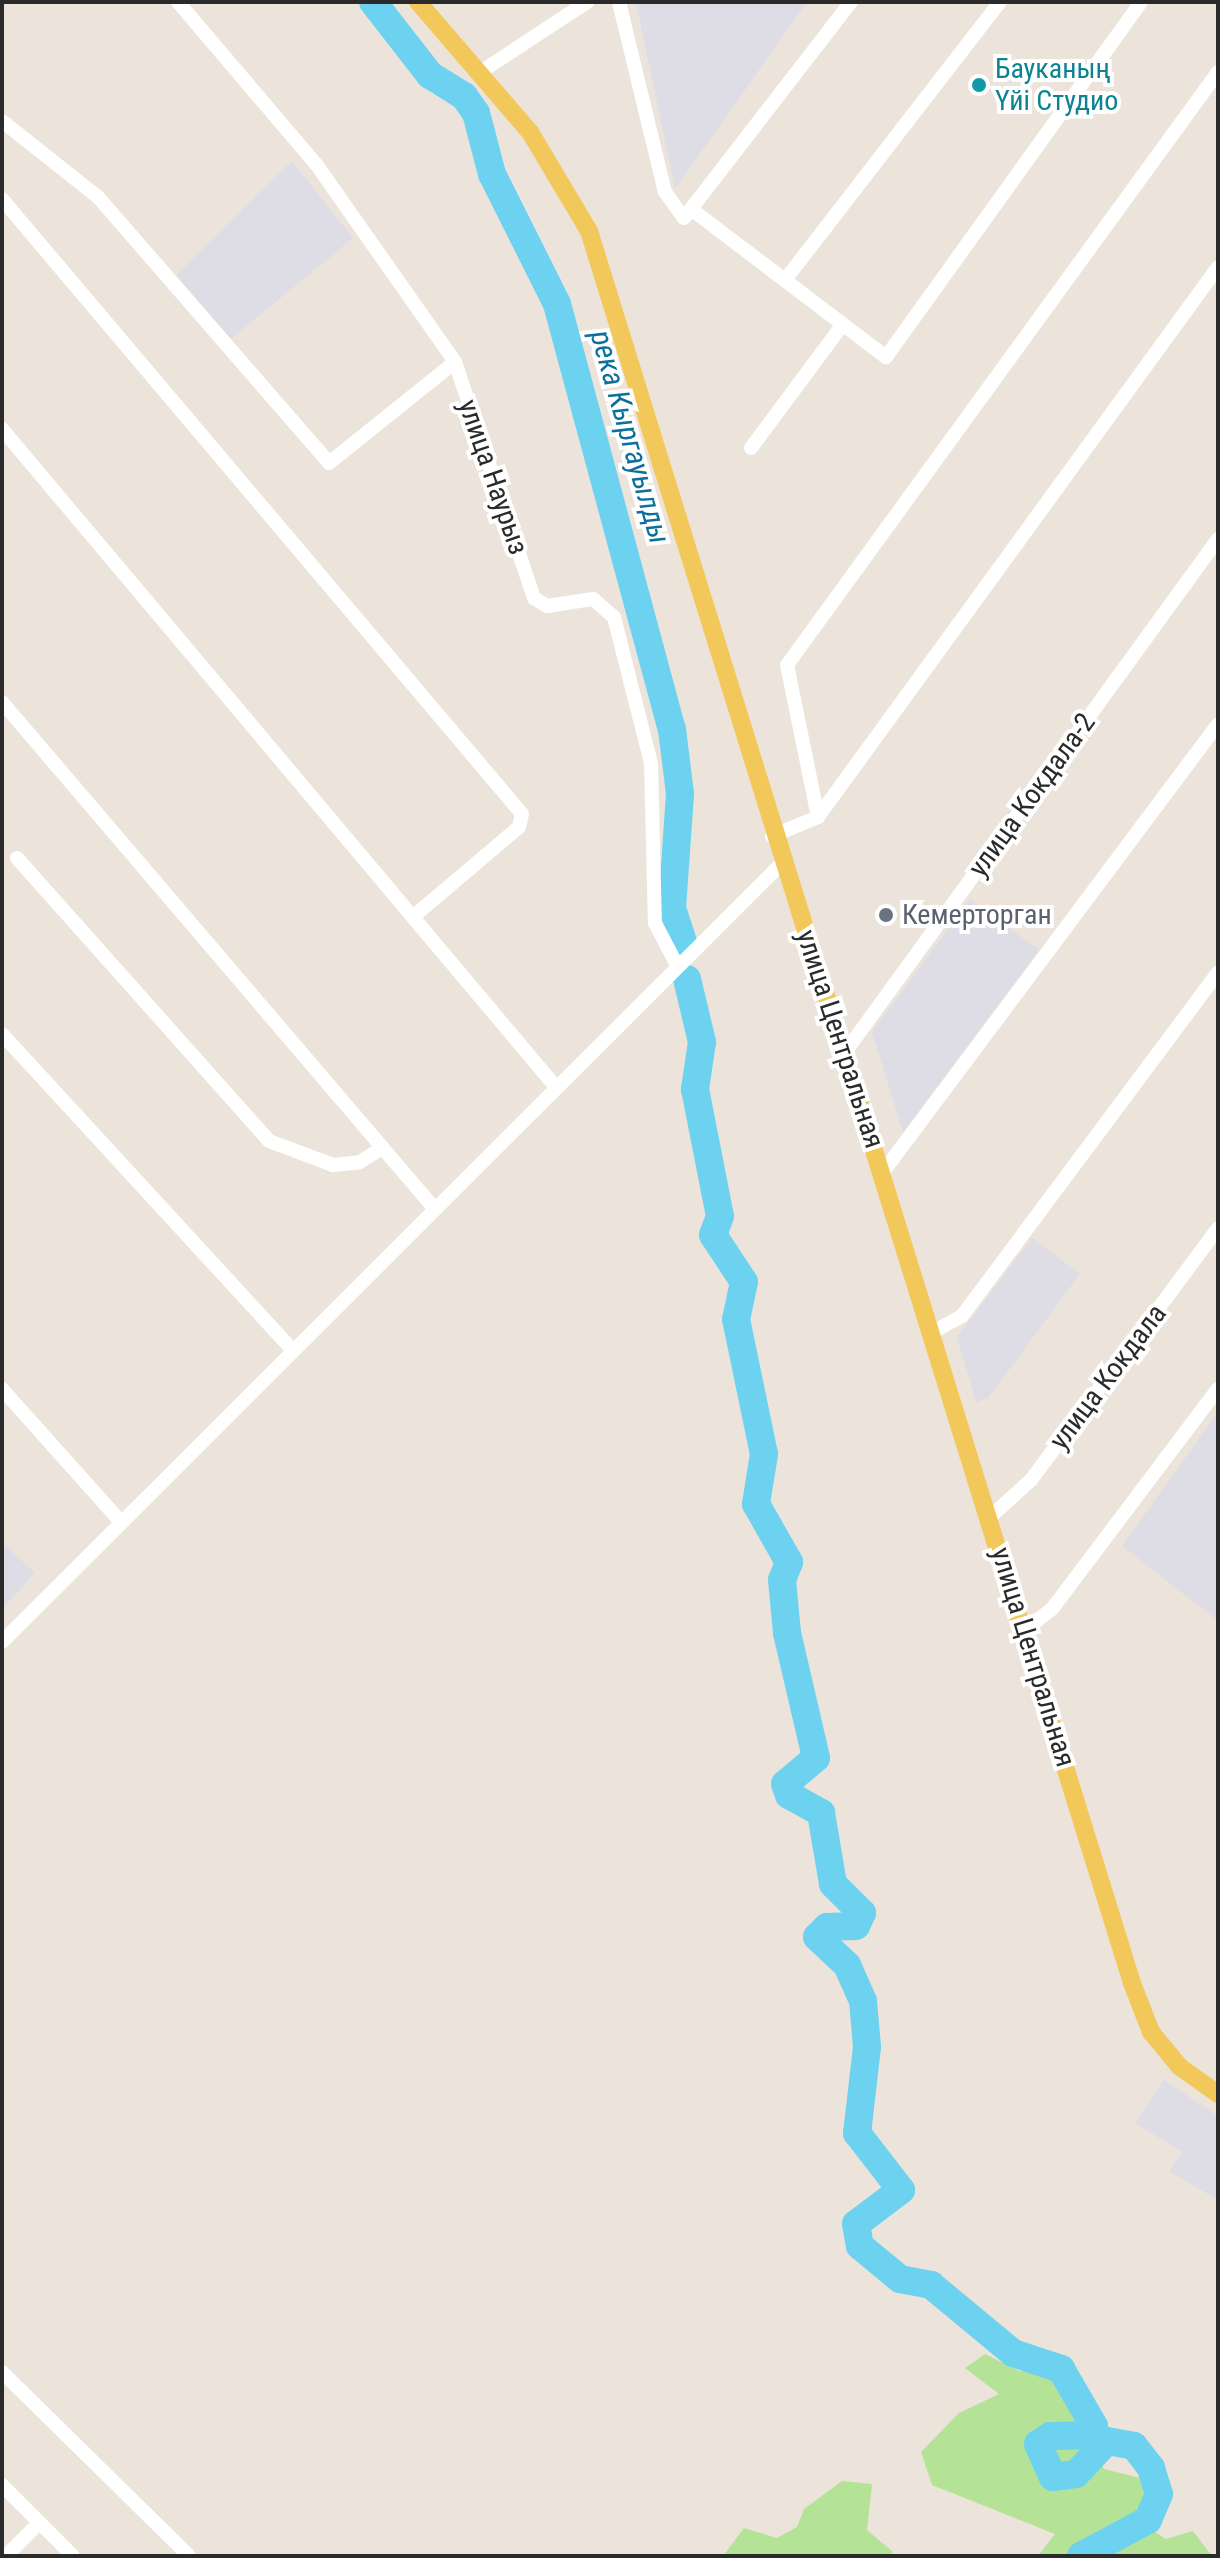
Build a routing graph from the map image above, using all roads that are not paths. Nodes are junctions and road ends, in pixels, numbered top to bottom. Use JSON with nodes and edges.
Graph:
{"nodes":[{"id":1,"x":178,"y":2,"type":"edge"},
{"id":2,"x":418,"y":2,"type":"edge"},
{"id":3,"x":587,"y":2,"type":"edge"},
{"id":4,"x":619,"y":2,"type":"edge"},
{"id":5,"x":851,"y":2,"type":"edge"},
{"id":6,"x":1000,"y":2,"type":"edge"},
{"id":7,"x":1141,"y":2,"type":"edge"},
{"id":8,"x":482,"y":71,"type":"junction"},
{"id":9,"x":1218,"y":72,"type":"edge"},
{"id":10,"x":2,"y":121,"type":"edge"},
{"id":11,"x":2,"y":199,"type":"edge"},
{"id":12,"x":688,"y":214,"type":"junction"},
{"id":13,"x":1218,"y":267,"type":"edge"},
{"id":14,"x":785,"y":280,"type":"junction"},
{"id":15,"x":843,"y":324,"type":"junction"},
{"id":16,"x":455,"y":362,"type":"junction"},
{"id":17,"x":2,"y":429,"type":"edge"},
{"id":18,"x":751,"y":448,"type":"dead end"},
{"id":19,"x":1218,"y":539,"type":"edge"},
{"id":20,"x":2,"y":702,"type":"edge"},
{"id":21,"x":1218,"y":724,"type":"edge"},
{"id":22,"x":818,"y":817,"type":"junction"},
{"id":23,"x":772,"y":836,"type":"junction"},
{"id":24,"x":17,"y":858,"type":"dead end"},
{"id":25,"x":781,"y":864,"type":"junction"},
{"id":26,"x":413,"y":917,"type":"junction"},
{"id":27,"x":677,"y":965,"type":"junction"},
{"id":28,"x":1218,"y":972,"type":"edge"},
{"id":29,"x":2,"y":1034,"type":"edge"},
{"id":30,"x":846,"y":1051,"type":"junction"},
{"id":31,"x":555,"y":1086,"type":"junction"},
{"id":32,"x":383,"y":1147,"type":"junction"},
{"id":33,"x":883,"y":1172,"type":"junction"},
{"id":34,"x":434,"y":1208,"type":"junction"},
{"id":35,"x":1218,"y":1228,"type":"edge"},
{"id":36,"x":933,"y":1332,"type":"junction"},
{"id":37,"x":293,"y":1350,"type":"junction"},
{"id":38,"x":2,"y":1389,"type":"edge"},
{"id":39,"x":1218,"y":1389,"type":"edge"},
{"id":40,"x":990,"y":1517,"type":"junction"},
{"id":41,"x":121,"y":1522,"type":"junction"},
{"id":42,"x":1025,"y":1630,"type":"junction"},
{"id":43,"x":2,"y":1642,"type":"edge"},
{"id":44,"x":1218,"y":2094,"type":"edge"},
{"id":45,"x":2,"y":2372,"type":"edge"},
{"id":46,"x":2,"y":2485,"type":"edge"},
{"id":47,"x":39,"y":2523,"type":"junction"},
{"id":48,"x":6,"y":2556,"type":"edge"},
{"id":49,"x":73,"y":2556,"type":"edge"},
{"id":50,"x":189,"y":2556,"type":"edge"}],
"edges":[{"from":1,"to":16,"type":"street","name":"улица Наурыз"},
{"from":2,"to":8,"type":"main road","name":"улица Центральная"},
{"from":3,"to":8,"type":"street"},
{"from":4,"to":12,"type":"street"},
{"from":5,"to":12,"type":"street"},
{"from":6,"to":14,"type":"street"},
{"from":7,"to":15,"type":"street"},
{"from":8,"to":23,"type":"main road","name":"улица Центральная"},
{"from":9,"to":22,"type":"street"},
{"from":10,"to":16,"type":"street"},
{"from":11,"to":26,"type":"street"},
{"from":12,"to":14,"type":"street"},
{"from":13,"to":22,"type":"street"},
{"from":14,"to":15,"type":"street"},
{"from":15,"to":18,"type":"street"},
{"from":16,"to":27,"type":"street","name":"улица Наурыз"},
{"from":17,"to":26,"type":"street"},
{"from":19,"to":30,"type":"street","name":"улица Кокдала-2"},
{"from":20,"to":32,"type":"street"},
{"from":21,"to":33,"type":"street"},
{"from":22,"to":23,"type":"street"},
{"from":23,"to":25,"type":"main road","name":"улица Центральная"},
{"from":24,"to":32,"type":"street"},
{"from":25,"to":27,"type":"street"},
{"from":25,"to":30,"type":"main road","name":"улица Центральная"},
{"from":26,"to":31,"type":"street"},
{"from":27,"to":31,"type":"street"},
{"from":28,"to":36,"type":"street"},
{"from":29,"to":37,"type":"street"},
{"from":30,"to":33,"type":"main road","name":"улица Центральная"},
{"from":31,"to":34,"type":"street"},
{"from":32,"to":34,"type":"street"},
{"from":33,"to":36,"type":"main road","name":"улица Центральная"},
{"from":34,"to":37,"type":"street"},
{"from":35,"to":40,"type":"street","name":"улица Кокдала"},
{"from":36,"to":40,"type":"main road","name":"улица Центральная"},
{"from":37,"to":41,"type":"street"},
{"from":38,"to":41,"type":"street"},
{"from":39,"to":42,"type":"street"},
{"from":40,"to":42,"type":"main road","name":"улица Центральная"},
{"from":41,"to":43,"type":"street"},
{"from":42,"to":44,"type":"main road","name":"улица Центральная"},
{"from":45,"to":50,"type":"street"},
{"from":46,"to":47,"type":"street"},
{"from":47,"to":48,"type":"street"},
{"from":47,"to":49,"type":"street"}]}
